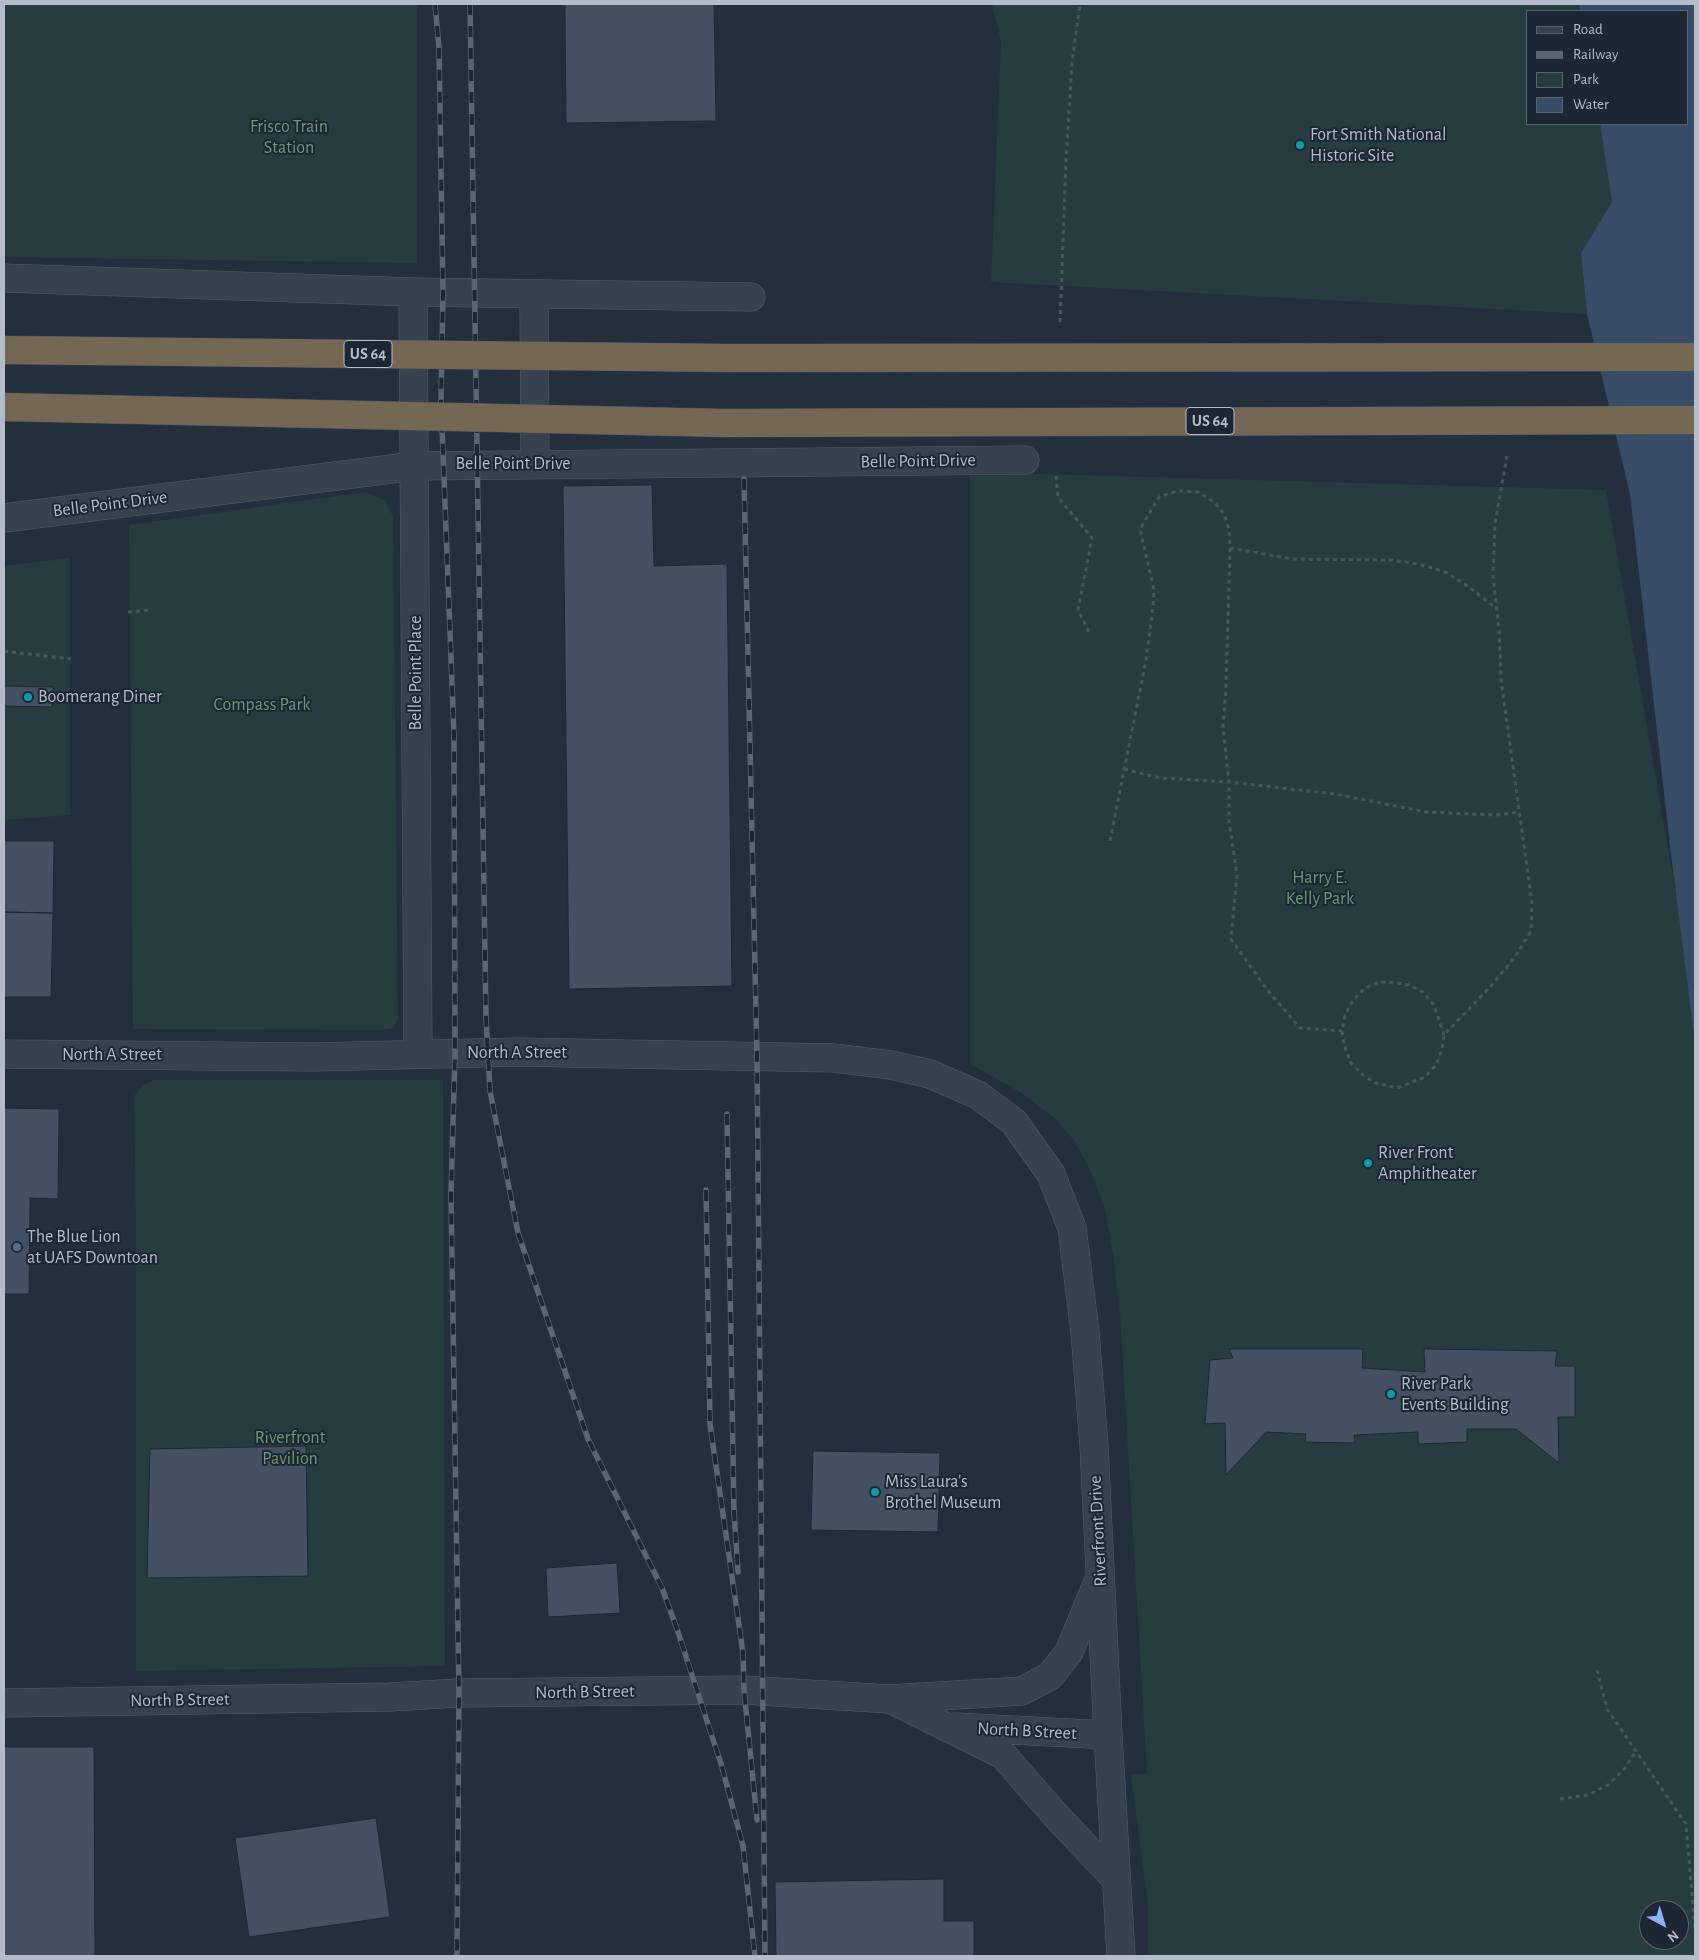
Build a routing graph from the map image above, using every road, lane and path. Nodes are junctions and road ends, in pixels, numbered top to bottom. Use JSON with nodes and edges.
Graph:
{"nodes":[{"id":1,"x":4,"y":278,"type":"edge"},
{"id":2,"x":413,"y":292,"type":"junction"},
{"id":3,"x":534,"y":294,"type":"junction"},
{"id":4,"x":751,"y":297,"type":"dead end"},
{"id":5,"x":4,"y":350,"type":"edge"},
{"id":6,"x":1695,"y":357,"type":"edge"},
{"id":7,"x":4,"y":407,"type":"edge"},
{"id":8,"x":1695,"y":420,"type":"edge"},
{"id":9,"x":1507,"y":456,"type":"dead end"},
{"id":10,"x":1025,"y":460,"type":"dead end"},
{"id":11,"x":535,"y":464,"type":"junction"},
{"id":12,"x":415,"y":466,"type":"junction"},
{"id":13,"x":4,"y":518,"type":"edge"},
{"id":14,"x":1230,"y":548,"type":"junction"},
{"id":15,"x":1498,"y":609,"type":"junction"},
{"id":16,"x":150,"y":610,"type":"dead end"},
{"id":17,"x":128,"y":612,"type":"dead end"},
{"id":18,"x":4,"y":651,"type":"edge"},
{"id":19,"x":71,"y":659,"type":"dead end"},
{"id":20,"x":1124,"y":768,"type":"junction"},
{"id":21,"x":1229,"y":782,"type":"junction"},
{"id":22,"x":1519,"y":812,"type":"junction"},
{"id":23,"x":1110,"y":841,"type":"dead end"},
{"id":24,"x":1342,"y":1031,"type":"junction"},
{"id":25,"x":1444,"y":1035,"type":"junction"},
{"id":26,"x":4,"y":1054,"type":"edge"},
{"id":27,"x":418,"y":1054,"type":"junction"},
{"id":28,"x":1014,"y":1122,"type":"joint"},
{"id":29,"x":1100,"y":1578,"type":"junction"},
{"id":30,"x":1598,"y":1670,"type":"dead end"},
{"id":31,"x":890,"y":1699,"type":"junction"},
{"id":32,"x":4,"y":1703,"type":"edge"},
{"id":33,"x":946,"y":1727,"type":"junction"},
{"id":34,"x":1108,"y":1735,"type":"junction"},
{"id":35,"x":1636,"y":1751,"type":"junction"},
{"id":36,"x":1560,"y":1799,"type":"dead end"},
{"id":37,"x":1116,"y":1879,"type":"junction"},
{"id":38,"x":1695,"y":1929,"type":"edge"},
{"id":39,"x":1121,"y":1956,"type":"edge"}],
"edges":[{"from":1,"to":2,"type":"street"},
{"from":2,"to":3,"type":"street"},
{"from":2,"to":12,"type":"street","name":"Belle Point Place"},
{"from":3,"to":4,"type":"street"},
{"from":3,"to":11,"type":"street"},
{"from":5,"to":6,"type":"highway","number":"US 64","bridge":true},
{"from":7,"to":8,"type":"highway","number":"US 64","bridge":true},
{"from":9,"to":15,"type":"path"},
{"from":10,"to":11,"type":"street","name":"Belle Point Drive"},
{"from":11,"to":12,"type":"street","name":"Belle Point Drive"},
{"from":12,"to":13,"type":"street","name":"Belle Point Drive"},
{"from":12,"to":27,"type":"street","name":"Belle Point Place"},
{"from":14,"to":15,"type":"path"},
{"from":14,"to":20,"type":"path"},
{"from":14,"to":21,"type":"path"},
{"from":15,"to":22,"type":"path"},
{"from":16,"to":17,"type":"path"},
{"from":18,"to":19,"type":"path"},
{"from":20,"to":21,"type":"path"},
{"from":20,"to":23,"type":"path"},
{"from":21,"to":22,"type":"path"},
{"from":21,"to":24,"type":"path"},
{"from":22,"to":25,"type":"path"},
{"from":24,"to":25,"type":"path"},
{"from":24,"to":25,"type":"path"},
{"from":26,"to":27,"type":"street","name":"North A Street"},
{"from":27,"to":28,"type":"street","name":"North A Street"},
{"from":28,"to":29,"type":"street","name":"Riverfront Drive"},
{"from":29,"to":31,"type":"street","name":"North B Street"},
{"from":29,"to":34,"type":"street","name":"Riverfront Drive"},
{"from":30,"to":35,"type":"path"},
{"from":31,"to":32,"type":"street","name":"North B Street"},
{"from":31,"to":33,"type":"street"},
{"from":33,"to":34,"type":"street","name":"North B Street"},
{"from":33,"to":37,"type":"street"},
{"from":34,"to":37,"type":"street","name":"Riverfront Drive"},
{"from":35,"to":36,"type":"path"},
{"from":35,"to":38,"type":"path"},
{"from":37,"to":39,"type":"street","name":"Riverfront Drive"}]}
